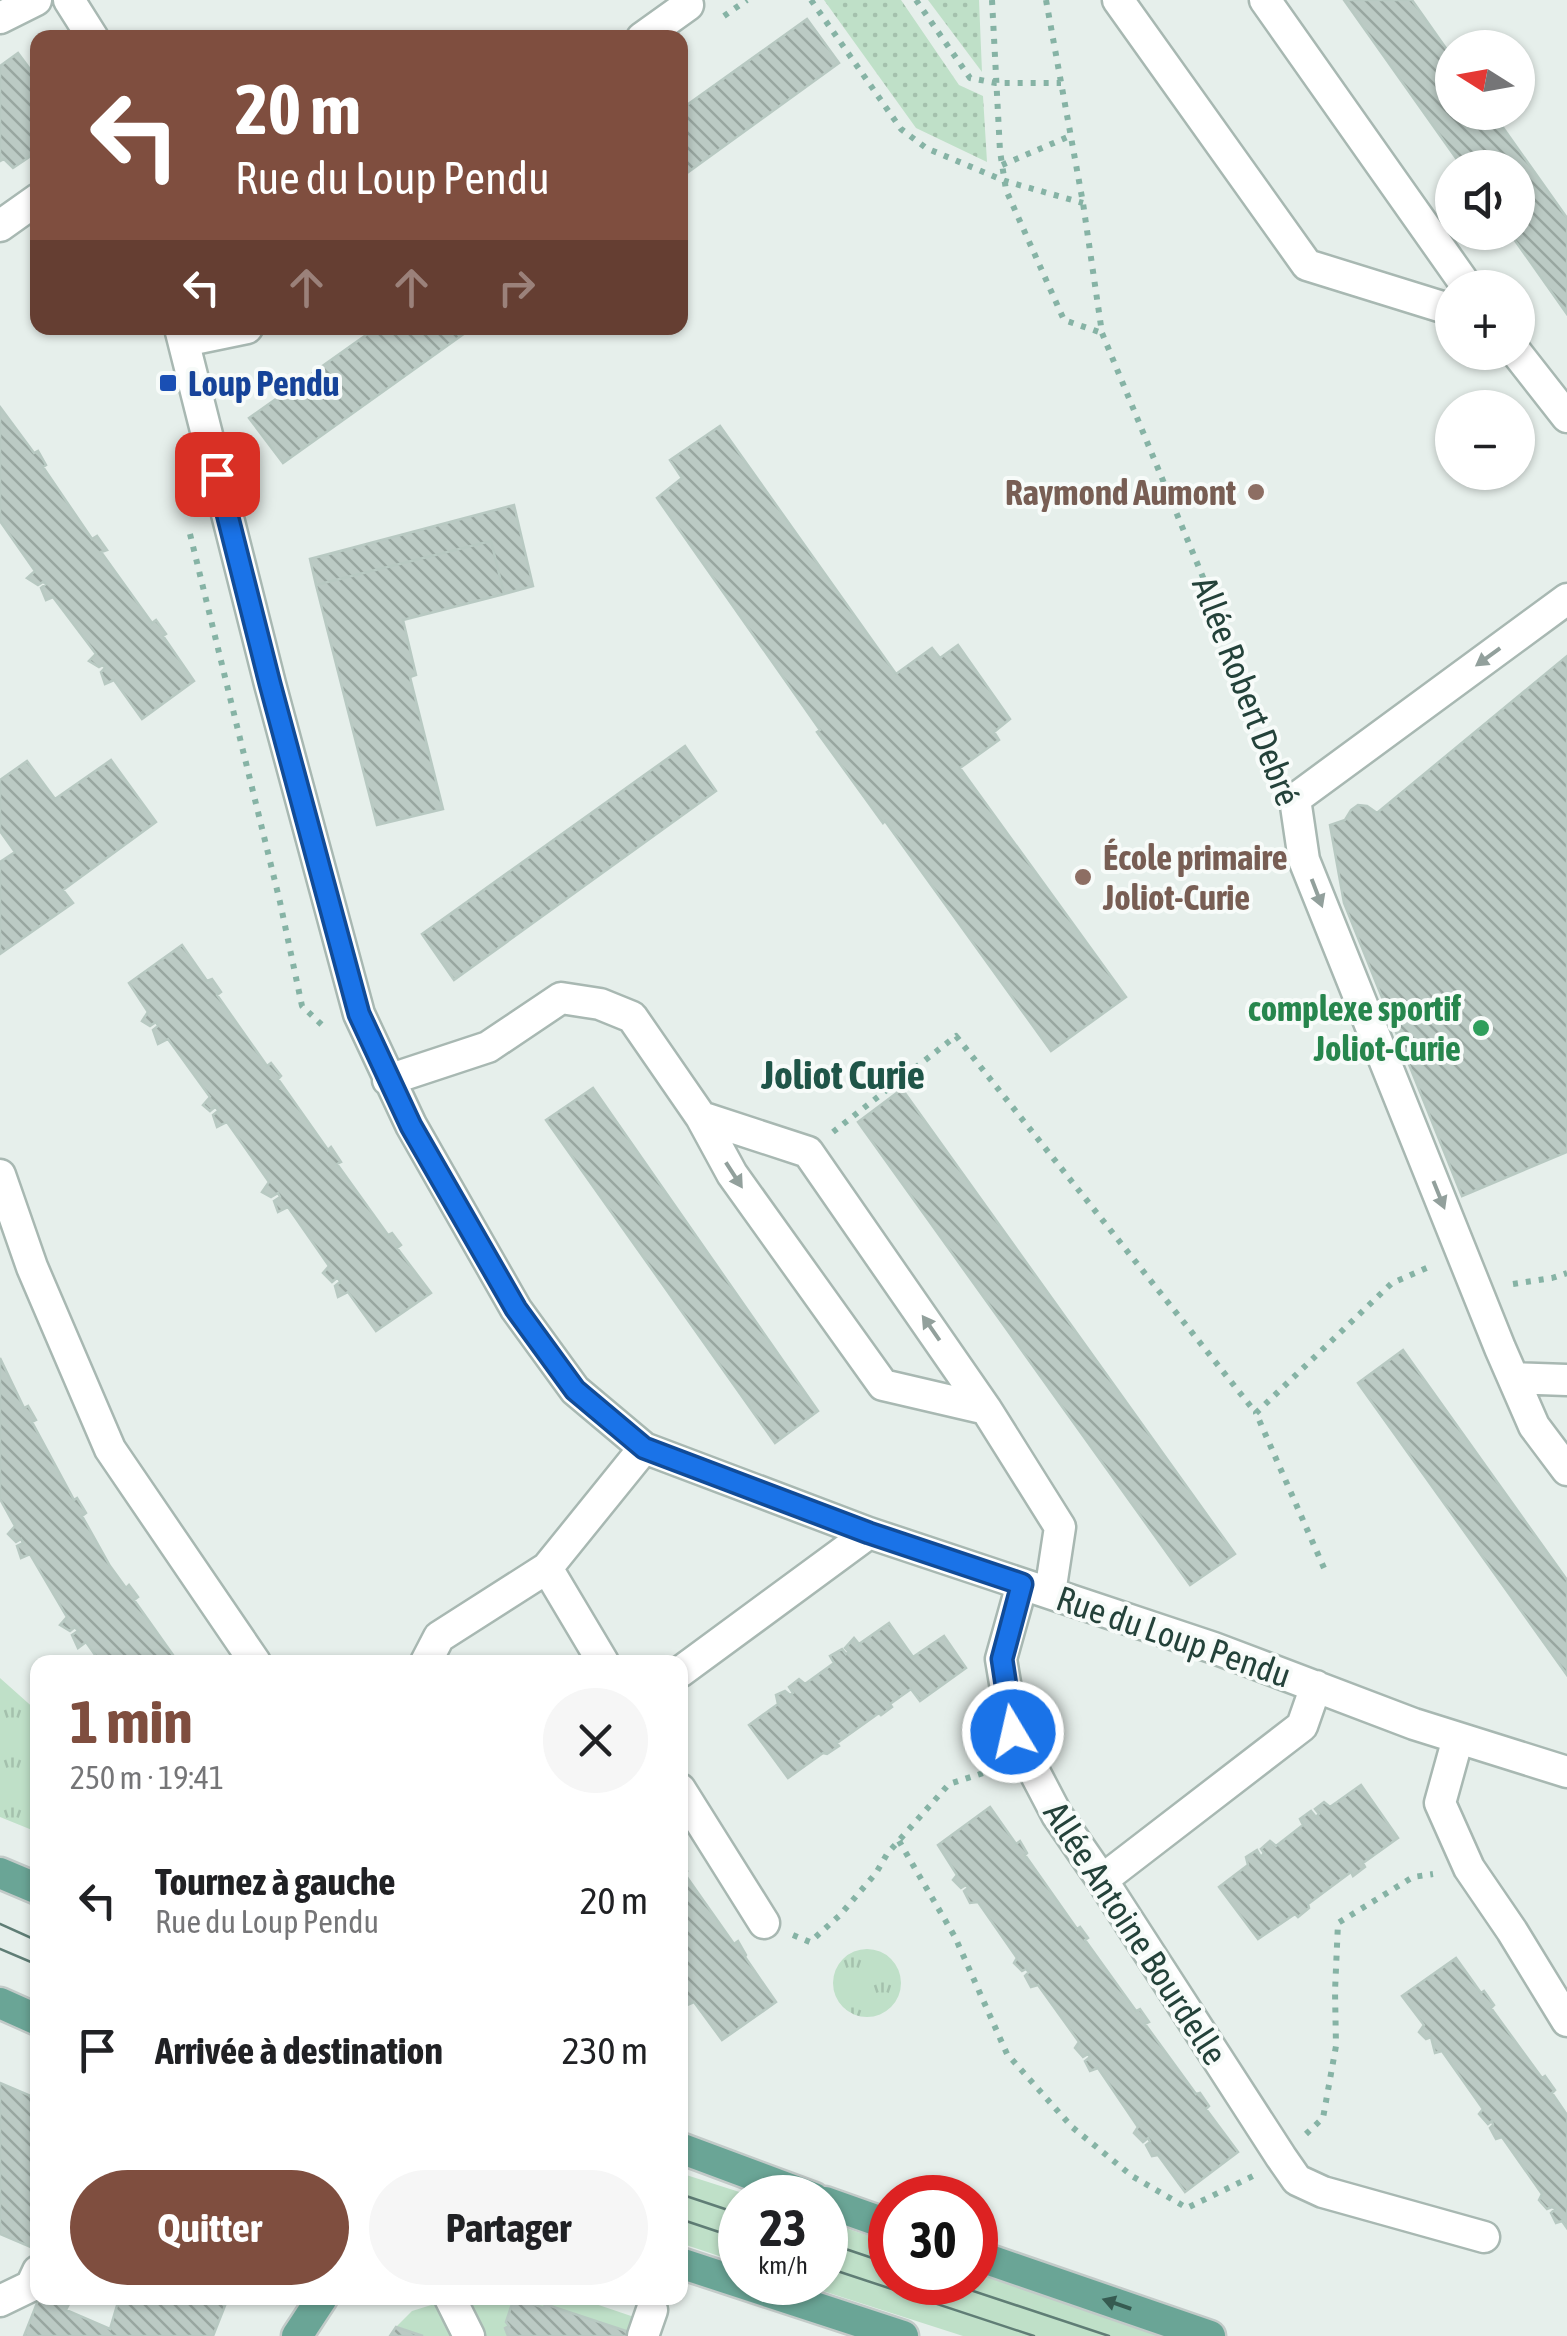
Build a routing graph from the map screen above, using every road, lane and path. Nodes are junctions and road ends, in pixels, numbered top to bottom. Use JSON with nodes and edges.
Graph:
{"nodes":[{"id":1,"x":36,"y":0,"type":"edge"},
{"id":2,"x":69,"y":0,"type":"edge"},
{"id":3,"x":811,"y":0,"type":"edge"},
{"id":4,"x":916,"y":0,"type":"edge"},
{"id":5,"x":992,"y":0,"type":"edge"},
{"id":6,"x":1046,"y":0,"type":"edge"},
{"id":7,"x":1118,"y":0,"type":"edge"},
{"id":8,"x":1265,"y":0,"type":"edge"},
{"id":9,"x":688,"y":5,"type":"dead end"},
{"id":10,"x":0,"y":18,"type":"edge"},
{"id":11,"x":88,"y":30,"type":"edge"},
{"id":12,"x":653,"y":30,"type":"edge"},
{"id":13,"x":996,"y":83,"type":"junction"},
{"id":14,"x":1061,"y":83,"type":"junction"},
{"id":15,"x":1070,"y":136,"type":"junction"},
{"id":16,"x":1002,"y":165,"type":"junction"},
{"id":17,"x":1005,"y":181,"type":"junction"},
{"id":18,"x":1083,"y":203,"type":"junction"},
{"id":19,"x":30,"y":205,"type":"edge"},
{"id":20,"x":0,"y":226,"type":"edge"},
{"id":21,"x":1455,"y":270,"type":"edge"},
{"id":22,"x":1435,"y":305,"type":"edge"},
{"id":23,"x":1102,"y":333,"type":"junction"},
{"id":24,"x":182,"y":335,"type":"edge"},
{"id":25,"x":1530,"y":370,"type":"edge"},
{"id":26,"x":1567,"y":417,"type":"edge"},
{"id":27,"x":190,"y":532,"type":"dead end"},
{"id":28,"x":1567,"y":599,"type":"edge"},
{"id":29,"x":1295,"y":799,"type":"junction"},
{"id":30,"x":323,"y":1026,"type":"dead end"},
{"id":31,"x":388,"y":1080,"type":"junction"},
{"id":32,"x":701,"y":1117,"type":"junction"},
{"id":33,"x":808,"y":1152,"type":"junction"},
{"id":34,"x":0,"y":1176,"type":"edge"},
{"id":35,"x":1462,"y":1253,"type":"junction"},
{"id":36,"x":1567,"y":1273,"type":"edge"},
{"id":37,"x":1477,"y":1290,"type":"junction"},
{"id":38,"x":1514,"y":1378,"type":"junction"},
{"id":39,"x":1567,"y":1380,"type":"edge"},
{"id":40,"x":986,"y":1408,"type":"junction"},
{"id":41,"x":1256,"y":1413,"type":"junction"},
{"id":42,"x":644,"y":1448,"type":"junction"},
{"id":43,"x":1567,"y":1470,"type":"edge"},
{"id":44,"x":869,"y":1533,"type":"junction"},
{"id":45,"x":547,"y":1568,"type":"junction"},
{"id":46,"x":1324,"y":1568,"type":"dead end"},
{"id":47,"x":1036,"y":1589,"type":"junction"},
{"id":48,"x":250,"y":1655,"type":"edge"},
{"id":49,"x":430,"y":1655,"type":"edge"},
{"id":50,"x":599,"y":1655,"type":"edge"},
{"id":51,"x":688,"y":1666,"type":"edge"},
{"id":52,"x":1316,"y":1686,"type":"junction"},
{"id":53,"x":1458,"y":1738,"type":"junction"},
{"id":54,"x":1027,"y":1758,"type":"junction"},
{"id":55,"x":1567,"y":1772,"type":"edge"},
{"id":56,"x":688,"y":1801,"type":"edge"},
{"id":57,"x":899,"y":1841,"type":"junction"},
{"id":58,"x":1469,"y":1868,"type":"junction"},
{"id":59,"x":0,"y":1873,"type":"edge"},
{"id":60,"x":1102,"y":1880,"type":"junction"},
{"id":61,"x":30,"y":1886,"type":"edge"},
{"id":62,"x":764,"y":1922,"type":"joint"},
{"id":63,"x":0,"y":2002,"type":"edge"},
{"id":64,"x":30,"y":2016,"type":"edge"},
{"id":65,"x":1567,"y":2021,"type":"edge"},
{"id":66,"x":688,"y":2151,"type":"edge"},
{"id":67,"x":1281,"y":2157,"type":"junction"},
{"id":68,"x":752,"y":2175,"type":"edge"},
{"id":69,"x":1484,"y":2237,"type":"dead end"},
{"id":70,"x":998,"y":2263,"type":"edge"},
{"id":71,"x":688,"y":2266,"type":"edge"},
{"id":72,"x":30,"y":2286,"type":"edge"},
{"id":73,"x":0,"y":2301,"type":"edge"},
{"id":74,"x":301,"y":2305,"type":"edge"},
{"id":75,"x":317,"y":2305,"type":"edge"},
{"id":76,"x":454,"y":2305,"type":"edge"},
{"id":77,"x":297,"y":2336,"type":"edge"},
{"id":78,"x":470,"y":2336,"type":"edge"},
{"id":79,"x":903,"y":2336,"type":"edge"},
{"id":80,"x":1210,"y":2336,"type":"edge"}],
"edges":[{"from":1,"to":10,"type":"street"},
{"from":2,"to":11,"type":"street"},
{"from":3,"to":17,"type":"path"},
{"from":4,"to":13,"type":"path"},
{"from":5,"to":13,"type":"path"},
{"from":6,"to":14,"type":"path","name":"Allée Robert Debré"},
{"from":7,"to":22,"type":"street"},
{"from":8,"to":21,"type":"street"},
{"from":9,"to":12,"type":"street"},
{"from":13,"to":14,"type":"path"},
{"from":13,"to":16,"type":"path"},
{"from":14,"to":15,"type":"path","name":"Allée Robert Debré"},
{"from":15,"to":16,"type":"path"},
{"from":15,"to":18,"type":"path","name":"Allée Robert Debré"},
{"from":16,"to":17,"type":"path"},
{"from":17,"to":18,"type":"path"},
{"from":17,"to":23,"type":"path"},
{"from":18,"to":23,"type":"path","name":"Allée Robert Debré"},
{"from":19,"to":20,"type":"street"},
{"from":23,"to":29,"type":"path","name":"Allée Robert Debré"},
{"from":24,"to":31,"type":"street","name":"Rue du Loup Pendu"},
{"from":25,"to":26,"type":"street"},
{"from":27,"to":30,"type":"path"},
{"from":28,"to":29,"type":"street","one_way":true},
{"from":29,"to":35,"type":"street","name":"Allée Robert Debré","one_way":true},
{"from":31,"to":32,"type":"street"},
{"from":31,"to":42,"type":"street","name":"Rue du Loup Pendu"},
{"from":32,"to":33,"type":"street"},
{"from":32,"to":40,"type":"street","one_way":true},
{"from":40,"to":33,"type":"street","name":"Allée Antoine Bourdelle","one_way":true},
{"from":33,"to":41,"type":"path"},
{"from":34,"to":48,"type":"street"},
{"from":35,"to":37,"type":"street","name":"Allée Robert Debré"},
{"from":35,"to":41,"type":"path"},
{"from":36,"to":37,"type":"path"},
{"from":37,"to":38,"type":"street","name":"Allée Robert Debré"},
{"from":38,"to":39,"type":"street"},
{"from":38,"to":43,"type":"street","name":"Allée Robert Debré"},
{"from":40,"to":47,"type":"street","name":"Allée Antoine Bourdelle"},
{"from":41,"to":46,"type":"path"},
{"from":42,"to":44,"type":"street","name":"Rue du Loup Pendu"},
{"from":42,"to":45,"type":"street"},
{"from":44,"to":47,"type":"street","name":"Rue du Loup Pendu"},
{"from":44,"to":51,"type":"street"},
{"from":45,"to":49,"type":"street"},
{"from":45,"to":50,"type":"street"},
{"from":47,"to":52,"type":"street","name":"Rue du Loup Pendu"},
{"from":47,"to":54,"type":"street","name":"Allée Antoine Bourdelle"},
{"from":52,"to":53,"type":"street","name":"Rue du Loup Pendu"},
{"from":52,"to":60,"type":"street"},
{"from":53,"to":55,"type":"street","name":"Rue du Loup Pendu"},
{"from":53,"to":58,"type":"street"},
{"from":54,"to":57,"type":"path"},
{"from":54,"to":60,"type":"street","name":"Allée Antoine Bourdelle"},
{"from":56,"to":62,"type":"street"},
{"from":57,"to":62,"type":"path"},
{"from":57,"to":67,"type":"path"},
{"from":58,"to":65,"type":"street"},
{"from":58,"to":67,"type":"path"},
{"from":59,"to":61,"type":"main road"},
{"from":60,"to":67,"type":"street","name":"Allée Antoine Bourdelle"},
{"from":63,"to":64,"type":"main road"},
{"from":66,"to":68,"type":"main road"},
{"from":67,"to":69,"type":"street","name":"Allée Antoine Bourdelle"},
{"from":80,"to":70,"type":"main road","one_way":true},
{"from":71,"to":79,"type":"main road"},
{"from":72,"to":73,"type":"street"},
{"from":74,"to":77,"type":"main road"},
{"from":75,"to":77,"type":"main road"},
{"from":76,"to":78,"type":"street"}]}
